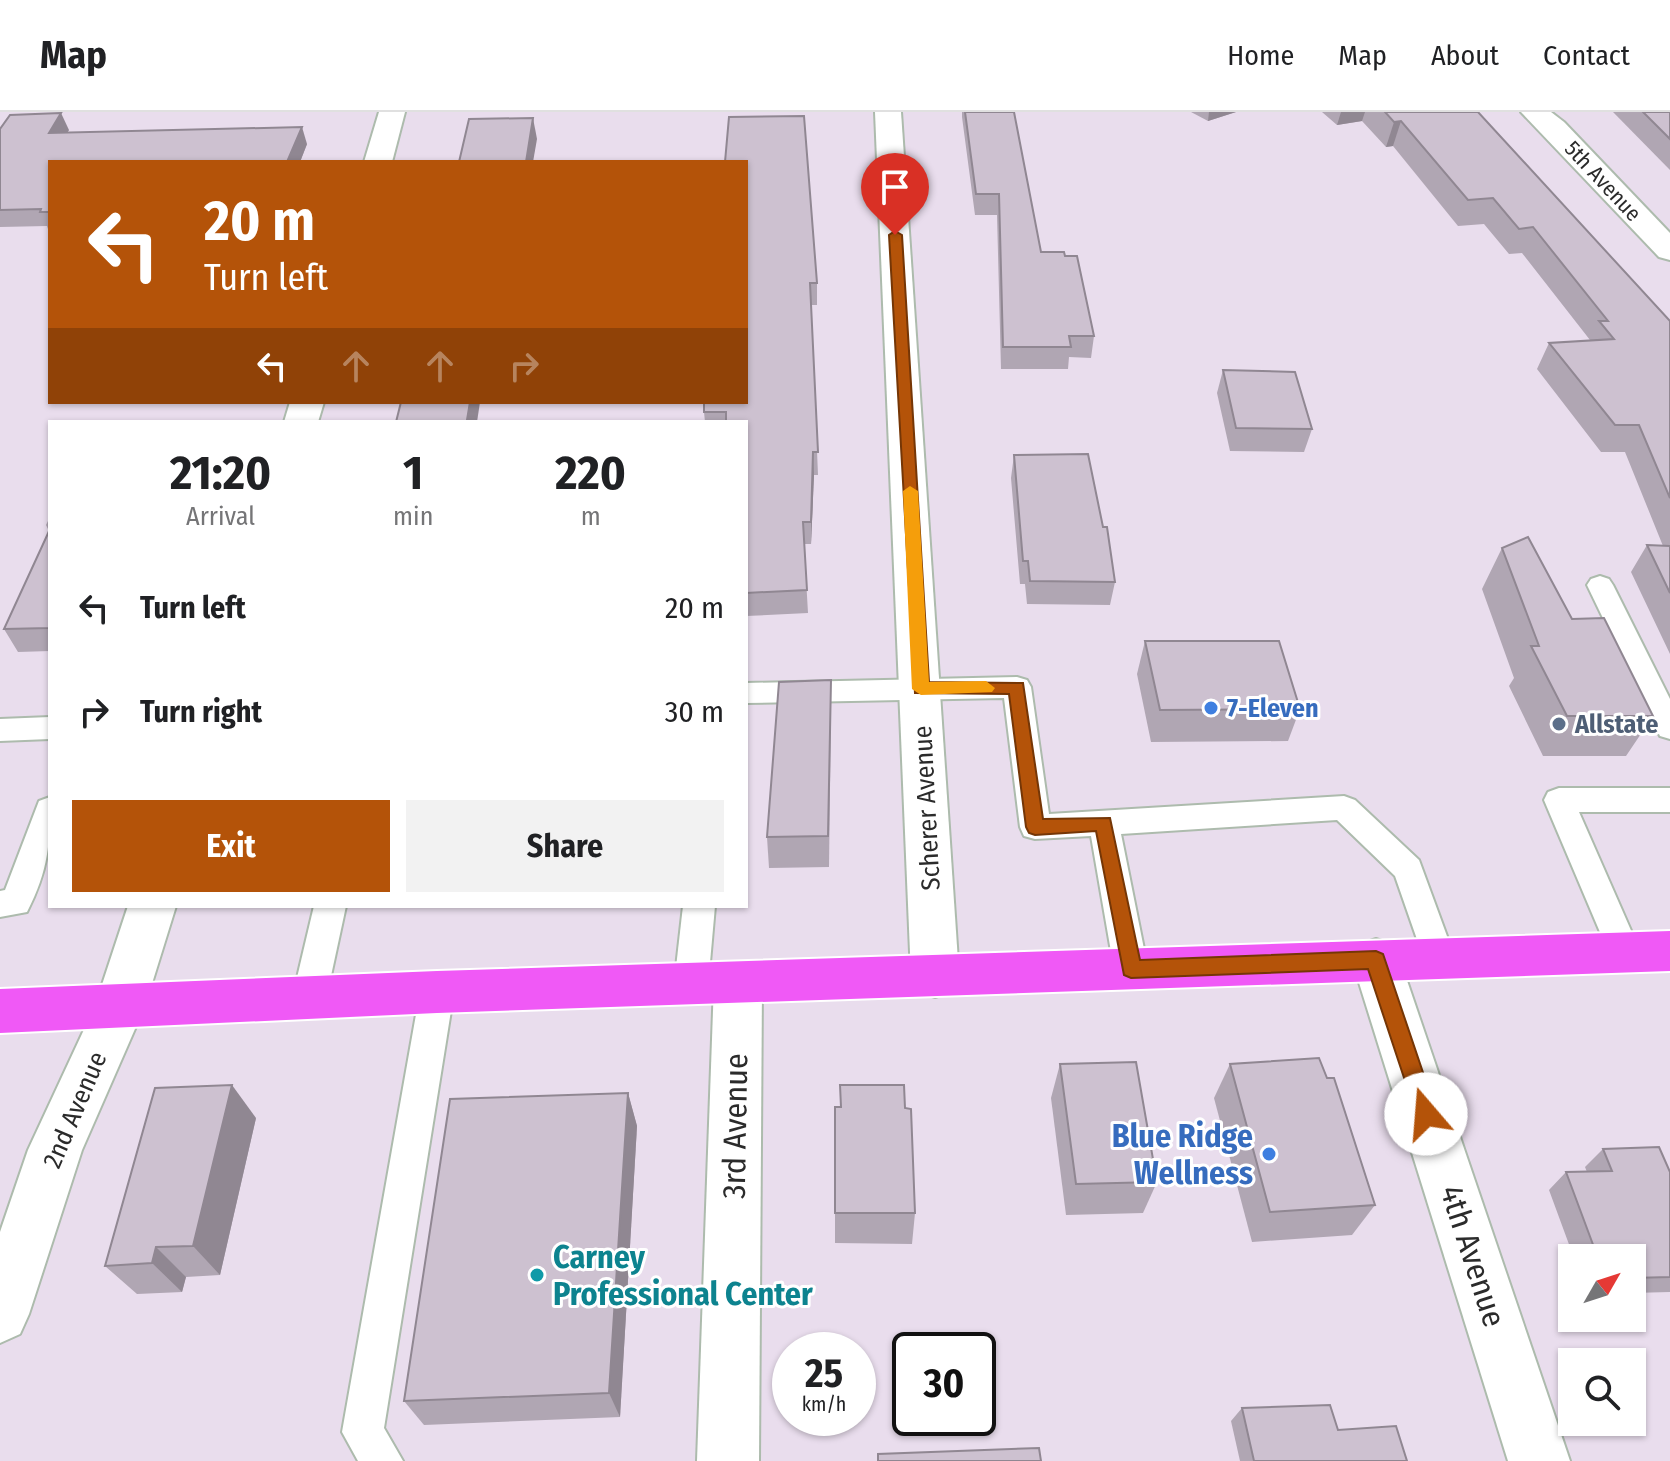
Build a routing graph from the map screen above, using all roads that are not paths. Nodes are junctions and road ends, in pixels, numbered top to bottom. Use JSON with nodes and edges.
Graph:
{"nodes":[{"id":1,"x":392,"y":112,"type":"edge"},
{"id":2,"x":888,"y":112,"type":"edge"},
{"id":3,"x":1534,"y":112,"type":"edge"},
{"id":4,"x":379,"y":160,"type":"edge"},
{"id":5,"x":1670,"y":251,"type":"edge"},
{"id":6,"x":1600,"y":585,"type":"dead end"},
{"id":7,"x":921,"y":689,"type":"junction"},
{"id":8,"x":748,"y":693,"type":"edge"},
{"id":9,"x":48,"y":728,"type":"edge"},
{"id":10,"x":1670,"y":728,"type":"edge"},
{"id":11,"x":0,"y":730,"type":"edge"},
{"id":12,"x":1670,"y":800,"type":"edge"},
{"id":13,"x":48,"y":815,"type":"edge"},
{"id":14,"x":1104,"y":823,"type":"junction"},
{"id":15,"x":0,"y":904,"type":"edge"},
{"id":16,"x":151,"y":908,"type":"edge"},
{"id":17,"x":330,"y":908,"type":"edge"},
{"id":18,"x":699,"y":908,"type":"edge"},
{"id":19,"x":1647,"y":951,"type":"edge"},
{"id":20,"x":1439,"y":958,"type":"junction"},
{"id":21,"x":1376,"y":960,"type":"junction"},
{"id":22,"x":1131,"y":969,"type":"junction"},
{"id":23,"x":935,"y":976,"type":"junction"},
{"id":24,"x":714,"y":984,"type":"junction"},
{"id":25,"x":437,"y":992,"type":"junction"},
{"id":26,"x":309,"y":999,"type":"junction"},
{"id":27,"x":120,"y":1006,"type":"junction"},
{"id":28,"x":0,"y":1011,"type":"edge"},
{"id":29,"x":0,"y":1314,"type":"edge"},
{"id":30,"x":382,"y":1461,"type":"edge"},
{"id":31,"x":728,"y":1461,"type":"edge"},
{"id":32,"x":1539,"y":1461,"type":"edge"}],
"edges":[{"from":1,"to":4,"type":"street"},
{"from":2,"to":7,"type":"street","name":"Scherer Avenue"},
{"from":3,"to":5,"type":"street","name":"5th Avenue"},
{"from":6,"to":10,"type":"lane"},
{"from":7,"to":8,"type":"lane"},
{"from":7,"to":14,"type":"lane"},
{"from":7,"to":23,"type":"street","name":"Scherer Avenue"},
{"from":9,"to":11,"type":"lane"},
{"from":12,"to":19,"type":"lane"},
{"from":13,"to":15,"type":"lane"},
{"from":14,"to":20,"type":"lane"},
{"from":14,"to":22,"type":"lane"},
{"from":16,"to":27,"type":"street","name":"2nd Avenue"},
{"from":17,"to":26,"type":"lane"},
{"from":18,"to":24,"type":"lane"},
{"from":19,"to":20,"type":"main road"},
{"from":20,"to":21,"type":"main road"},
{"from":21,"to":22,"type":"main road"},
{"from":21,"to":32,"type":"street","name":"4th Avenue"},
{"from":22,"to":23,"type":"main road"},
{"from":23,"to":24,"type":"main road"},
{"from":24,"to":25,"type":"main road"},
{"from":24,"to":31,"type":"street","name":"3rd Avenue"},
{"from":25,"to":26,"type":"main road"},
{"from":25,"to":30,"type":"lane"},
{"from":26,"to":27,"type":"main road"},
{"from":27,"to":28,"type":"main road"},
{"from":27,"to":29,"type":"street","name":"2nd Avenue"}]}
